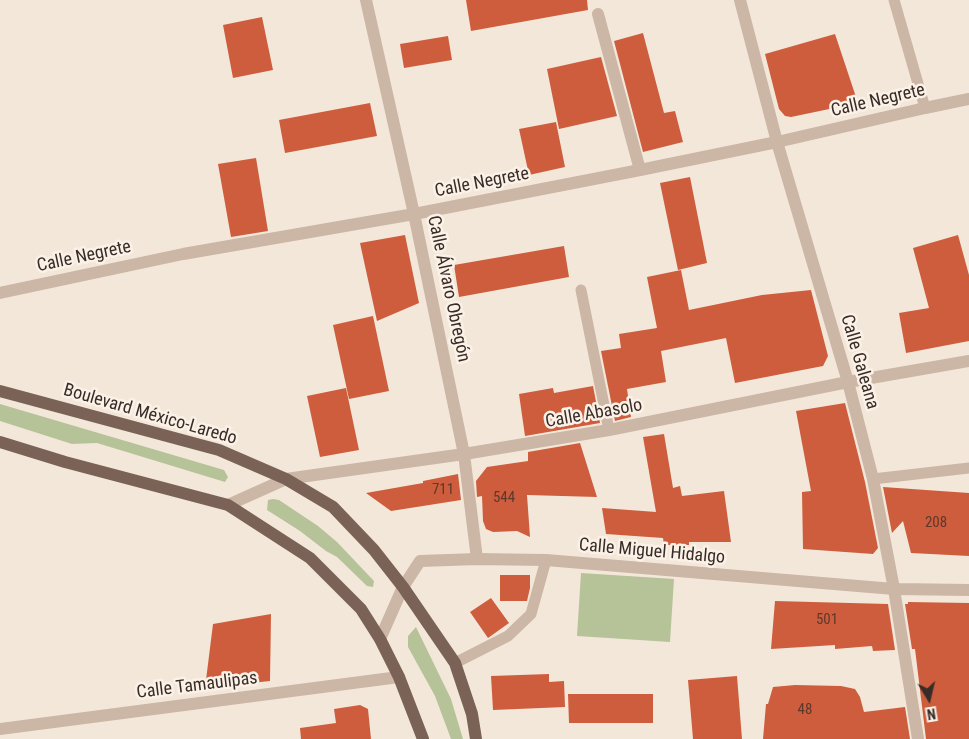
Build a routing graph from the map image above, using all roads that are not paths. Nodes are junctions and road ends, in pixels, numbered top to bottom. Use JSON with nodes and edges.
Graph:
{"nodes":[{"id":1,"x":366,"y":0,"type":"edge"},
{"id":2,"x":740,"y":0,"type":"edge"},
{"id":3,"x":894,"y":0,"type":"edge"},
{"id":4,"x":598,"y":14,"type":"dead end"},
{"id":5,"x":969,"y":99,"type":"edge"},
{"id":6,"x":925,"y":108,"type":"junction"},
{"id":7,"x":776,"y":142,"type":"junction"},
{"id":8,"x":640,"y":170,"type":"junction"},
{"id":9,"x":414,"y":214,"type":"junction"},
{"id":10,"x":581,"y":290,"type":"dead end"},
{"id":11,"x":0,"y":293,"type":"edge"},
{"id":12,"x":969,"y":361,"type":"edge"},
{"id":13,"x":848,"y":382,"type":"junction"},
{"id":14,"x":0,"y":391,"type":"edge"},
{"id":15,"x":609,"y":430,"type":"junction"},
{"id":16,"x":0,"y":442,"type":"edge"},
{"id":17,"x":464,"y":454,"type":"junction"},
{"id":18,"x":969,"y":468,"type":"edge"},
{"id":19,"x":286,"y":479,"type":"junction"},
{"id":20,"x":873,"y":479,"type":"junction"},
{"id":21,"x":228,"y":505,"type":"junction"},
{"id":22,"x":476,"y":559,"type":"junction"},
{"id":23,"x":546,"y":560,"type":"junction"},
{"id":24,"x":403,"y":587,"type":"junction"},
{"id":25,"x":894,"y":589,"type":"junction"},
{"id":26,"x":969,"y":590,"type":"edge"},
{"id":27,"x":380,"y":639,"type":"junction"},
{"id":28,"x":455,"y":663,"type":"junction"},
{"id":29,"x":399,"y":677,"type":"junction"},
{"id":30,"x":1,"y":730,"type":"edge"},
{"id":31,"x":423,"y":739,"type":"edge"},
{"id":32,"x":476,"y":739,"type":"edge"},
{"id":33,"x":918,"y":739,"type":"edge"}],
"edges":[{"from":1,"to":9,"type":"street","name":"Calle Álvaro Obregón"},
{"from":2,"to":7,"type":"street","name":"Calle Galeana"},
{"from":3,"to":6,"type":"lane"},
{"from":4,"to":8,"type":"street"},
{"from":5,"to":6,"type":"street","name":"Calle Negrete"},
{"from":6,"to":7,"type":"street","name":"Calle Negrete"},
{"from":7,"to":8,"type":"street","name":"Calle Negrete"},
{"from":7,"to":13,"type":"street","name":"Calle Galeana"},
{"from":8,"to":9,"type":"street","name":"Calle Negrete"},
{"from":9,"to":11,"type":"street","name":"Calle Negrete"},
{"from":9,"to":17,"type":"street","name":"Calle Álvaro Obregón"},
{"from":10,"to":15,"type":"lane"},
{"from":12,"to":13,"type":"street","name":"Calle Abasolo"},
{"from":13,"to":15,"type":"street","name":"Calle Abasolo"},
{"from":13,"to":20,"type":"street","name":"Calle Galeana"},
{"from":14,"to":19,"type":"main road","name":"Boulevard México-Laredo"},
{"from":15,"to":17,"type":"street","name":"Calle Abasolo"},
{"from":16,"to":21,"type":"main road"},
{"from":17,"to":19,"type":"street","name":"Calle Abasolo"},
{"from":17,"to":22,"type":"street","name":"Calle Álvaro Obregón"},
{"from":18,"to":20,"type":"lane"},
{"from":19,"to":21,"type":"street","name":"Calle Abasolo"},
{"from":19,"to":24,"type":"main road","name":"Boulevard México-Laredo"},
{"from":20,"to":25,"type":"street","name":"Calle Galeana"},
{"from":21,"to":27,"type":"main road"},
{"from":22,"to":23,"type":"street","name":"Calle Miguel Hidalgo"},
{"from":22,"to":24,"type":"street","name":"Calle Miguel Hidalgo"},
{"from":23,"to":25,"type":"street","name":"Calle Miguel Hidalgo"},
{"from":23,"to":28,"type":"lane"},
{"from":24,"to":27,"type":"street","name":"Calle Miguel Hidalgo"},
{"from":24,"to":28,"type":"main road","name":"Boulevard México-Laredo"},
{"from":25,"to":26,"type":"street","name":"Calle Miguel Hidalgo"},
{"from":25,"to":33,"type":"street","name":"Calle Galeana"},
{"from":27,"to":29,"type":"main road"},
{"from":28,"to":32,"type":"main road","name":"Boulevard México-Laredo"},
{"from":29,"to":30,"type":"street","name":"Calle Tamaulipas"},
{"from":29,"to":31,"type":"main road"}]}
